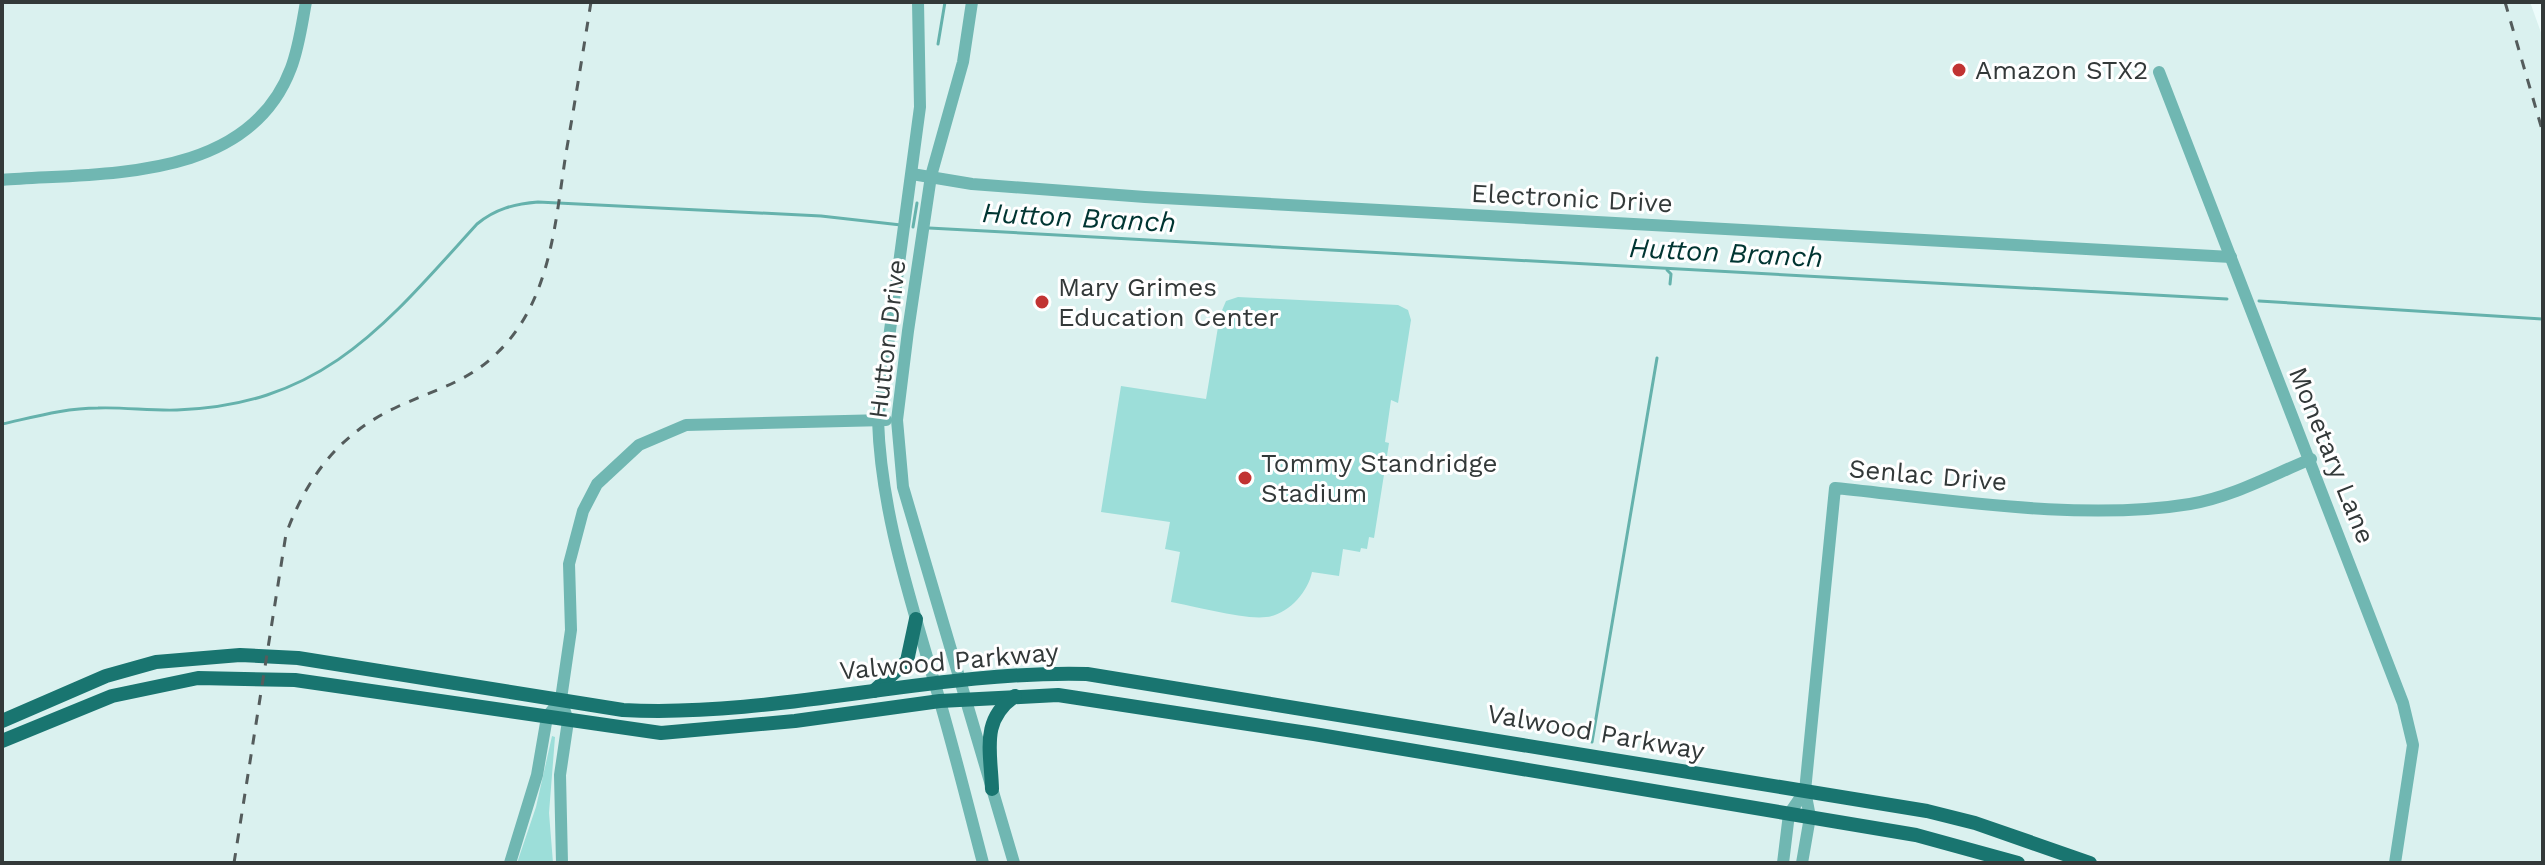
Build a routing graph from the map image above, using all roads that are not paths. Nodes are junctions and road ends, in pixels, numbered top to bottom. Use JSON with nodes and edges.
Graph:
{"nodes":[{"id":1,"x":306,"y":2,"type":"edge"},
{"id":2,"x":918,"y":2,"type":"edge"},
{"id":3,"x":972,"y":2,"type":"edge"},
{"id":4,"x":2159,"y":72,"type":"dead end"},
{"id":5,"x":912,"y":174,"type":"junction"},
{"id":6,"x":931,"y":176,"type":"junction"},
{"id":7,"x":2,"y":180,"type":"edge"},
{"id":8,"x":2231,"y":257,"type":"junction"},
{"id":9,"x":878,"y":420,"type":"junction"},
{"id":10,"x":897,"y":420,"type":"junction"},
{"id":11,"x":2311,"y":459,"type":"junction"},
{"id":12,"x":916,"y":619,"type":"junction"},
{"id":13,"x":106,"y":676,"type":"junction"},
{"id":14,"x":961,"y":679,"type":"junction"},
{"id":15,"x":935,"y":683,"type":"junction"},
{"id":16,"x":874,"y":691,"type":"junction"},
{"id":17,"x":1016,"y":695,"type":"junction"},
{"id":18,"x":112,"y":696,"type":"junction"},
{"id":19,"x":561,"y":699,"type":"junction"},
{"id":20,"x":966,"y":699,"type":"junction"},
{"id":21,"x":940,"y":701,"type":"junction"},
{"id":22,"x":1278,"y":703,"type":"junction"},
{"id":23,"x":547,"y":717,"type":"junction"},
{"id":24,"x":2,"y":721,"type":"edge"},
{"id":25,"x":568,"y":721,"type":"junction"},
{"id":26,"x":1275,"y":728,"type":"junction"},
{"id":27,"x":2,"y":741,"type":"edge"},
{"id":28,"x":1572,"y":752,"type":"junction"},
{"id":29,"x":1568,"y":776,"type":"junction"},
{"id":30,"x":992,"y":789,"type":"junction"},
{"id":31,"x":1805,"y":791,"type":"junction"},
{"id":32,"x":1789,"y":814,"type":"junction"},
{"id":33,"x":1810,"y":817,"type":"junction"},
{"id":34,"x":1975,"y":823,"type":"junction"},
{"id":35,"x":1969,"y":847,"type":"junction"},
{"id":36,"x":510,"y":863,"type":"edge"},
{"id":37,"x":562,"y":863,"type":"edge"},
{"id":38,"x":983,"y":863,"type":"edge"},
{"id":39,"x":1014,"y":863,"type":"edge"},
{"id":40,"x":1783,"y":863,"type":"edge"},
{"id":41,"x":1802,"y":863,"type":"edge"},
{"id":42,"x":2018,"y":863,"type":"edge"},
{"id":43,"x":2090,"y":863,"type":"edge"},
{"id":44,"x":2395,"y":863,"type":"edge"}],
"edges":[{"from":1,"to":7,"type":"street"},
{"from":2,"to":5,"type":"street","name":"Hutton Drive"},
{"from":3,"to":6,"type":"street","name":"Hutton Drive"},
{"from":4,"to":8,"type":"street","name":"Monetary Lane"},
{"from":5,"to":6,"type":"street","name":"Electronic Drive"},
{"from":5,"to":9,"type":"street","name":"Hutton Drive"},
{"from":6,"to":8,"type":"street","name":"Electronic Drive"},
{"from":6,"to":10,"type":"street","name":"Hutton Drive"},
{"from":8,"to":11,"type":"street","name":"Monetary Lane"},
{"from":9,"to":10,"type":"street"},
{"from":9,"to":12,"type":"street","name":"Hutton Drive"},
{"from":9,"to":19,"type":"street"},
{"from":10,"to":14,"type":"street","name":"Hutton Drive"},
{"from":11,"to":31,"type":"street","name":"Senlac Drive"},
{"from":11,"to":44,"type":"street","name":"Monetary Lane"},
{"from":12,"to":15,"type":"street","name":"Hutton Drive"},
{"from":12,"to":16,"type":"main road"},
{"from":13,"to":18,"type":"main road"},
{"from":13,"to":19,"type":"main road","name":"Valwood Parkway"},
{"from":13,"to":24,"type":"main road","name":"Valwood Parkway"},
{"from":14,"to":15,"type":"main road","name":"Valwood Parkway"},
{"from":14,"to":20,"type":"street","name":"Hutton Drive"},
{"from":14,"to":22,"type":"main road","name":"Valwood Parkway"},
{"from":15,"to":16,"type":"main road","name":"Valwood Parkway"},
{"from":15,"to":21,"type":"street","name":"Hutton Drive"},
{"from":16,"to":19,"type":"main road","name":"Valwood Parkway"},
{"from":17,"to":20,"type":"main road","name":"Valwood Parkway"},
{"from":17,"to":26,"type":"main road","name":"Valwood Parkway"},
{"from":17,"to":30,"type":"main road"},
{"from":18,"to":23,"type":"main road","name":"Valwood Parkway"},
{"from":18,"to":27,"type":"main road","name":"Valwood Parkway"},
{"from":19,"to":23,"type":"street"},
{"from":19,"to":25,"type":"street"},
{"from":20,"to":21,"type":"main road","name":"Valwood Parkway"},
{"from":20,"to":30,"type":"street","name":"Hutton Drive"},
{"from":21,"to":25,"type":"main road","name":"Valwood Parkway"},
{"from":21,"to":38,"type":"street","name":"Hutton Drive"},
{"from":22,"to":26,"type":"main road"},
{"from":22,"to":28,"type":"main road","name":"Valwood Parkway"},
{"from":23,"to":25,"type":"main road","name":"Valwood Parkway"},
{"from":23,"to":36,"type":"street"},
{"from":25,"to":37,"type":"street"},
{"from":26,"to":29,"type":"main road","name":"Valwood Parkway"},
{"from":28,"to":29,"type":"main road"},
{"from":28,"to":31,"type":"main road","name":"Valwood Parkway"},
{"from":29,"to":32,"type":"main road","name":"Valwood Parkway"},
{"from":30,"to":39,"type":"street","name":"Hutton Drive"},
{"from":31,"to":32,"type":"street","name":"Senlac Drive"},
{"from":31,"to":33,"type":"street","name":"Senlac Drive"},
{"from":31,"to":34,"type":"main road","name":"Valwood Parkway"},
{"from":32,"to":33,"type":"main road","name":"Valwood Parkway"},
{"from":32,"to":40,"type":"street","name":"Senlac Drive"},
{"from":33,"to":35,"type":"main road","name":"Valwood Parkway"},
{"from":33,"to":41,"type":"street","name":"Senlac Drive"},
{"from":34,"to":35,"type":"main road"},
{"from":34,"to":43,"type":"main road","name":"Valwood Parkway"},
{"from":35,"to":42,"type":"main road","name":"Valwood Parkway"}]}
